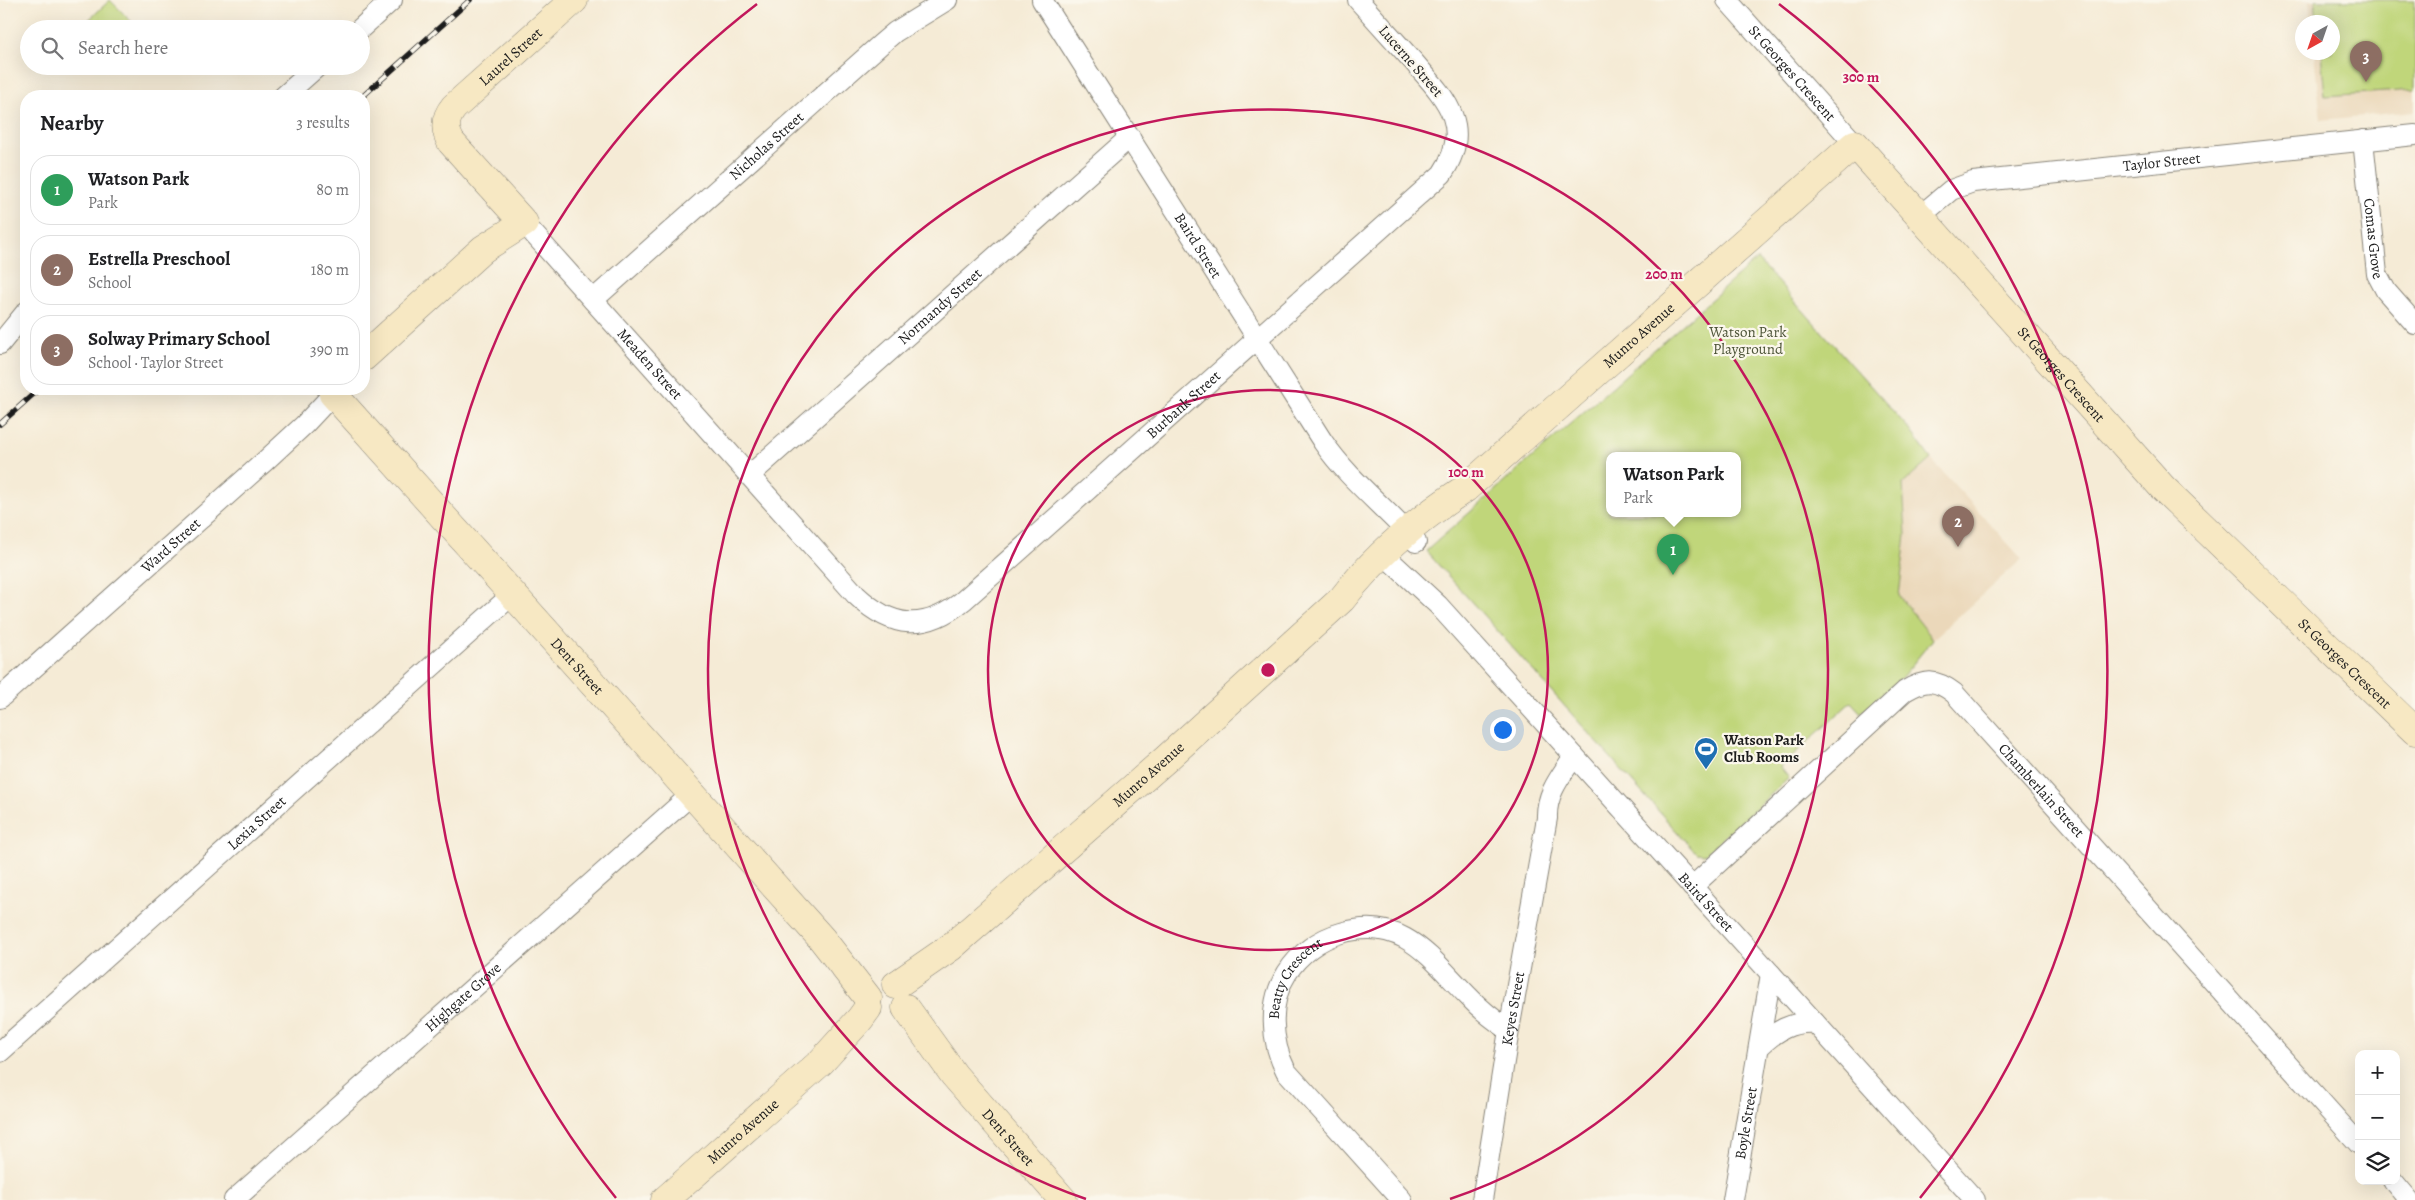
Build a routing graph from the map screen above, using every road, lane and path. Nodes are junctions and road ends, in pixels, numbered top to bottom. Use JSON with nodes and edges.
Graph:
{"nodes":[{"id":1,"x":392,"y":0,"type":"edge"},
{"id":2,"x":574,"y":0,"type":"edge"},
{"id":3,"x":947,"y":0,"type":"edge"},
{"id":4,"x":1042,"y":0,"type":"edge"},
{"id":5,"x":1358,"y":0,"type":"edge"},
{"id":6,"x":1727,"y":0,"type":"edge"},
{"id":7,"x":370,"y":20,"type":"edge"},
{"id":8,"x":308,"y":75,"type":"edge"},
{"id":9,"x":291,"y":90,"type":"edge"},
{"id":10,"x":449,"y":113,"type":"joint"},
{"id":11,"x":1456,"y":126,"type":"joint"},
{"id":12,"x":2415,"y":135,"type":"edge"},
{"id":13,"x":1130,"y":137,"type":"junction"},
{"id":14,"x":2363,"y":140,"type":"junction"},
{"id":15,"x":1855,"y":144,"type":"junction"},
{"id":16,"x":519,"y":217,"type":"junction"},
{"id":17,"x":1919,"y":217,"type":"junction"},
{"id":18,"x":593,"y":300,"type":"junction"},
{"id":19,"x":20,"y":313,"type":"edge"},
{"id":20,"x":20,"y":318,"type":"edge"},
{"id":21,"x":2415,"y":324,"type":"edge"},
{"id":22,"x":0,"y":327,"type":"edge"},
{"id":23,"x":1258,"y":339,"type":"junction"},
{"id":24,"x":0,"y":344,"type":"edge"},
{"id":25,"x":370,"y":352,"type":"edge"},
{"id":26,"x":331,"y":395,"type":"edge"},
{"id":27,"x":339,"y":395,"type":"edge"},
{"id":28,"x":750,"y":475,"type":"junction"},
{"id":29,"x":1400,"y":548,"type":"junction"},
{"id":30,"x":513,"y":594,"type":"junction"},
{"id":31,"x":870,"y":608,"type":"joint"},
{"id":32,"x":0,"y":698,"type":"edge"},
{"id":33,"x":2411,"y":718,"type":"edge"},
{"id":34,"x":1574,"y":756,"type":"junction"},
{"id":35,"x":1590,"y":773,"type":"junction"},
{"id":36,"x":692,"y":794,"type":"junction"},
{"id":37,"x":1547,"y":818,"type":"junction"},
{"id":38,"x":1692,"y":887,"type":"junction"},
{"id":39,"x":1771,"y":974,"type":"junction"},
{"id":40,"x":887,"y":1003,"type":"junction"},
{"id":41,"x":1815,"y":1023,"type":"junction"},
{"id":42,"x":1509,"y":1030,"type":"junction"},
{"id":43,"x":1759,"y":1047,"type":"junction"},
{"id":44,"x":0,"y":1052,"type":"edge"},
{"id":45,"x":2355,"y":1140,"type":"edge"},
{"id":46,"x":2396,"y":1185,"type":"edge"},
{"id":47,"x":1060,"y":1199,"type":"edge"},
{"id":48,"x":234,"y":1200,"type":"edge"},
{"id":49,"x":665,"y":1200,"type":"edge"},
{"id":50,"x":1402,"y":1200,"type":"edge"},
{"id":51,"x":1482,"y":1200,"type":"edge"},
{"id":52,"x":1733,"y":1200,"type":"edge"},
{"id":53,"x":1975,"y":1200,"type":"edge"},
{"id":54,"x":2409,"y":1200,"type":"edge"}],
"edges":[{"from":1,"to":7,"type":"street"},
{"from":2,"to":10,"type":"street","name":"Laurel Street"},
{"from":3,"to":18,"type":"street","name":"Nicholas Street"},
{"from":4,"to":13,"type":"street","name":"Baird Street"},
{"from":5,"to":11,"type":"street","name":"Lucerne Street"},
{"from":6,"to":15,"type":"street","name":"St Georges Crescent"},
{"from":8,"to":9,"type":"street"},
{"from":10,"to":16,"type":"street","name":"Meaden Street"},
{"from":11,"to":23,"type":"street","name":"Burbank Street"},
{"from":12,"to":14,"type":"street","name":"Taylor Street"},
{"from":13,"to":23,"type":"street","name":"Baird Street"},
{"from":13,"to":28,"type":"street","name":"Normandy Street"},
{"from":14,"to":17,"type":"street","name":"Taylor Street"},
{"from":14,"to":21,"type":"street","name":"Comas Grove"},
{"from":15,"to":17,"type":"street","name":"St Georges Crescent"},
{"from":15,"to":29,"type":"street","name":"Munro Avenue"},
{"from":16,"to":18,"type":"street","name":"Meaden Street"},
{"from":16,"to":25,"type":"street"},
{"from":17,"to":33,"type":"street","name":"St Georges Crescent"},
{"from":18,"to":28,"type":"street","name":"Meaden Street"},
{"from":19,"to":22,"type":"street"},
{"from":20,"to":24,"type":"street"},
{"from":23,"to":29,"type":"street","name":"Baird Street"},
{"from":23,"to":31,"type":"street","name":"Burbank Street"},
{"from":26,"to":32,"type":"street","name":"Ward Street"},
{"from":27,"to":30,"type":"street","name":"Dent Street"},
{"from":28,"to":31,"type":"street","name":"Meaden Street"},
{"from":29,"to":34,"type":"street","name":"Baird Street"},
{"from":29,"to":40,"type":"street","name":"Munro Avenue"},
{"from":30,"to":36,"type":"street","name":"Dent Street"},
{"from":30,"to":44,"type":"street","name":"Lexia Street"},
{"from":34,"to":35,"type":"street","name":"Baird Street"},
{"from":34,"to":37,"type":"street","name":"Keyes Street"},
{"from":35,"to":37,"type":"street","name":"Keyes Street"},
{"from":35,"to":38,"type":"street","name":"Baird Street"},
{"from":36,"to":40,"type":"street","name":"Dent Street"},
{"from":36,"to":48,"type":"street","name":"Highgate Grove"},
{"from":37,"to":42,"type":"street","name":"Keyes Street"},
{"from":38,"to":39,"type":"street","name":"Baird Street"},
{"from":38,"to":45,"type":"street","name":"Chamberlain Street"},
{"from":39,"to":41,"type":"street","name":"Baird Street"},
{"from":39,"to":43,"type":"street","name":"Boyle Street"},
{"from":40,"to":47,"type":"street","name":"Dent Street"},
{"from":40,"to":49,"type":"street","name":"Munro Avenue"},
{"from":41,"to":43,"type":"street"},
{"from":41,"to":53,"type":"street","name":"Baird Street"},
{"from":42,"to":50,"type":"street","name":"Beatty Crescent"},
{"from":42,"to":51,"type":"street","name":"Keyes Street"},
{"from":43,"to":52,"type":"street","name":"Boyle Street"},
{"from":46,"to":54,"type":"street"}]}
